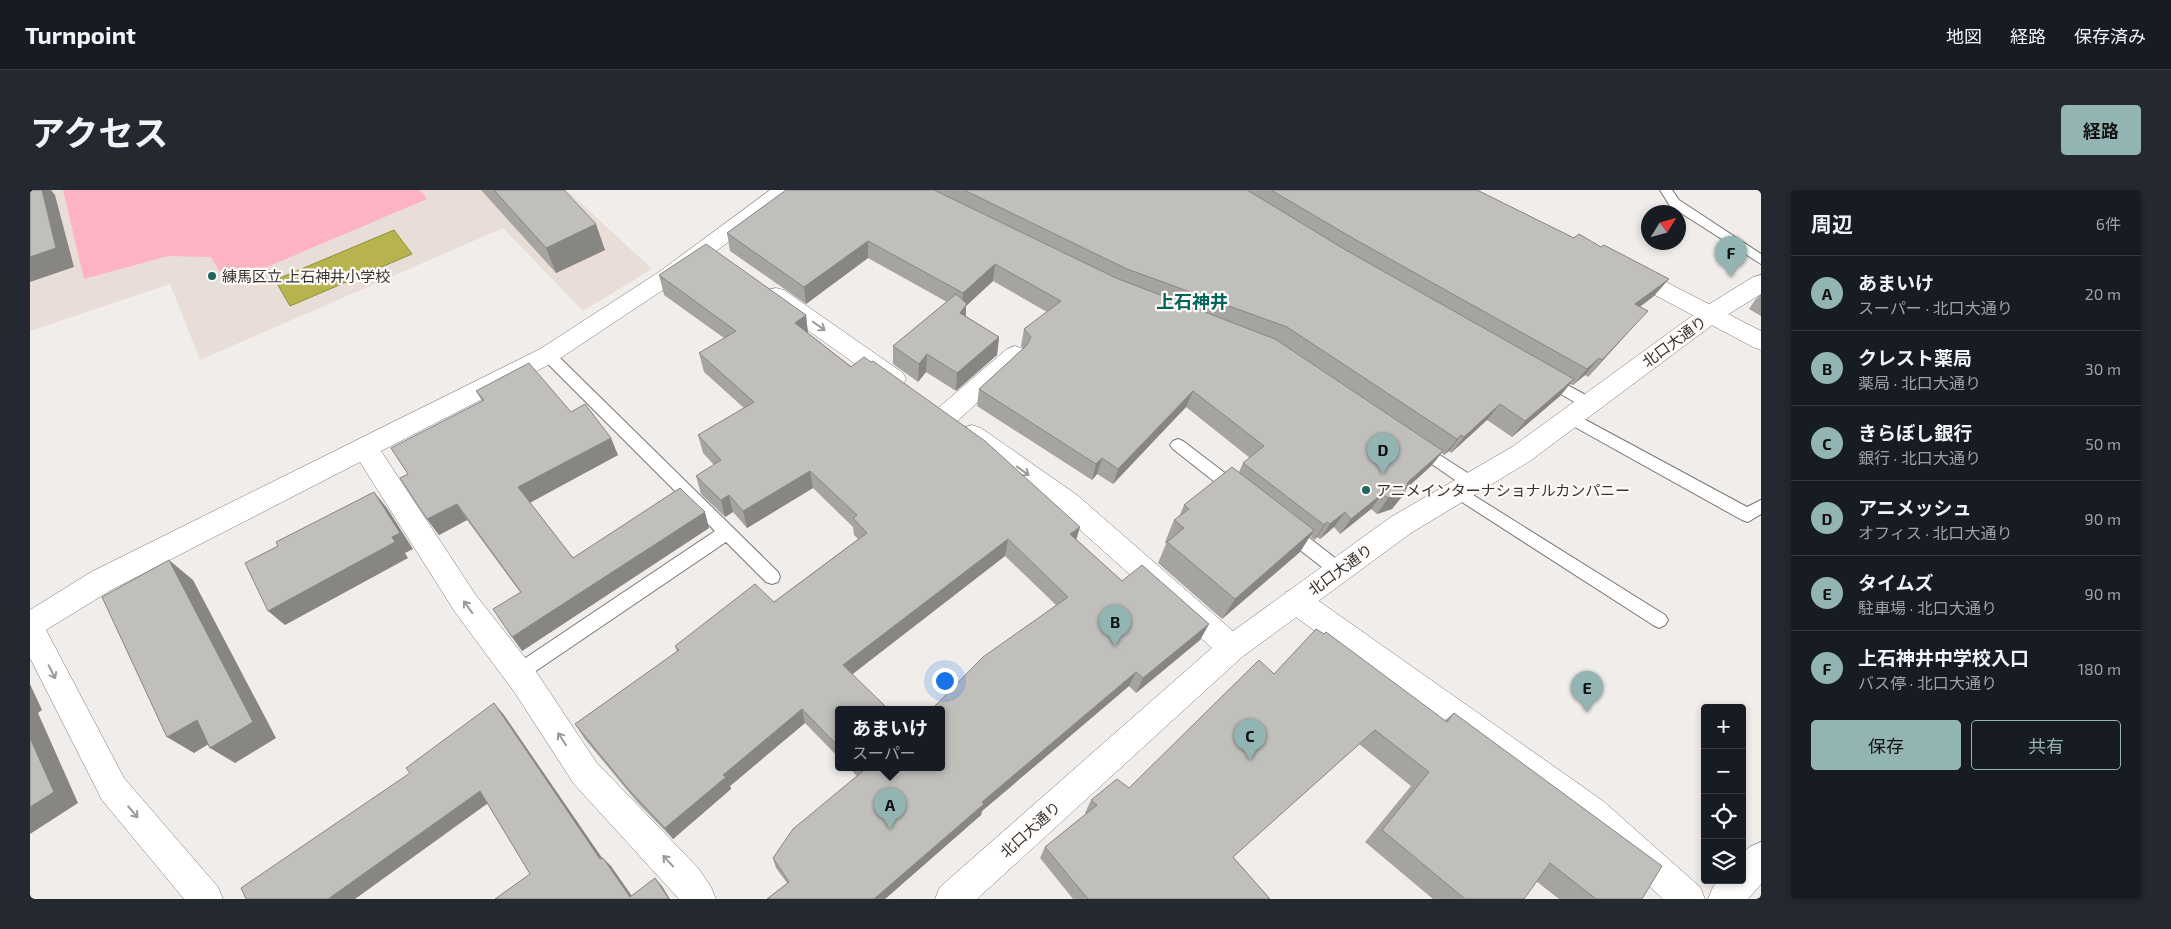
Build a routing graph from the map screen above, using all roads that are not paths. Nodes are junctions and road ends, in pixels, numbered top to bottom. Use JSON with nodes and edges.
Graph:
{"nodes":[{"id":1,"x":784,"y":190,"type":"edge"},
{"id":2,"x":1666,"y":190,"type":"edge"},
{"id":3,"x":1761,"y":260,"type":"edge"},
{"id":4,"x":1609,"y":261,"type":"edge"},
{"id":5,"x":756,"y":282,"type":"edge"},
{"id":6,"x":1761,"y":283,"type":"edge"},
{"id":7,"x":1711,"y":314,"type":"junction"},
{"id":8,"x":1761,"y":341,"type":"edge"},
{"id":9,"x":548,"y":355,"type":"junction"},
{"id":10,"x":1015,"y":355,"type":"edge"},
{"id":11,"x":1537,"y":374,"type":"edge"},
{"id":12,"x":1579,"y":410,"type":"junction"},
{"id":13,"x":946,"y":416,"type":"junction"},
{"id":14,"x":1405,"y":439,"type":"edge"},
{"id":15,"x":1178,"y":445,"type":"dead end"},
{"id":16,"x":365,"y":448,"type":"junction"},
{"id":17,"x":1464,"y":487,"type":"junction"},
{"id":18,"x":1247,"y":499,"type":"edge"},
{"id":19,"x":1761,"y":506,"type":"edge"},
{"id":20,"x":1277,"y":523,"type":"edge"},
{"id":21,"x":727,"y":532,"type":"junction"},
{"id":22,"x":1338,"y":570,"type":"junction"},
{"id":23,"x":772,"y":577,"type":"dead end"},
{"id":24,"x":1296,"y":601,"type":"junction"},
{"id":25,"x":1659,"y":620,"type":"dead end"},
{"id":26,"x":30,"y":625,"type":"edge"},
{"id":27,"x":30,"y":628,"type":"edge"},
{"id":28,"x":1232,"y":648,"type":"junction"},
{"id":29,"x":518,"y":673,"type":"junction"},
{"id":30,"x":1761,"y":859,"type":"edge"},
{"id":31,"x":1746,"y":876,"type":"edge"},
{"id":32,"x":1738,"y":884,"type":"edge"},
{"id":33,"x":206,"y":899,"type":"edge"},
{"id":34,"x":699,"y":899,"type":"edge"},
{"id":35,"x":952,"y":899,"type":"edge"},
{"id":36,"x":1688,"y":899,"type":"edge"},
{"id":37,"x":1725,"y":899,"type":"edge"}],
"edges":[{"from":1,"to":9,"type":"street"},
{"from":2,"to":3,"type":"lane"},
{"from":4,"to":7,"type":"street"},
{"from":5,"to":13,"type":"street","one_way":true},
{"from":6,"to":7,"type":"street","name":"北口大通り"},
{"from":7,"to":8,"type":"street"},
{"from":7,"to":12,"type":"street","name":"北口大通り"},
{"from":9,"to":16,"type":"street"},
{"from":9,"to":21,"type":"lane"},
{"from":10,"to":13,"type":"street"},
{"from":11,"to":12,"type":"lane"},
{"from":12,"to":17,"type":"street","name":"北口大通り"},
{"from":12,"to":19,"type":"lane"},
{"from":13,"to":28,"type":"street","one_way":true},
{"from":14,"to":17,"type":"lane"},
{"from":15,"to":18,"type":"lane"},
{"from":16,"to":26,"type":"street"},
{"from":29,"to":16,"type":"street","one_way":true},
{"from":17,"to":22,"type":"street","name":"北口大通り"},
{"from":17,"to":25,"type":"lane"},
{"from":20,"to":22,"type":"lane"},
{"from":21,"to":23,"type":"lane"},
{"from":21,"to":29,"type":"lane"},
{"from":22,"to":24,"type":"street","name":"北口大通り"},
{"from":24,"to":28,"type":"street","name":"北口大通り"},
{"from":24,"to":36,"type":"street"},
{"from":27,"to":33,"type":"street","one_way":true},
{"from":28,"to":35,"type":"street","name":"北口大通り"},
{"from":34,"to":29,"type":"street","one_way":true},
{"from":30,"to":31,"type":"street"},
{"from":32,"to":37,"type":"street"}]}
